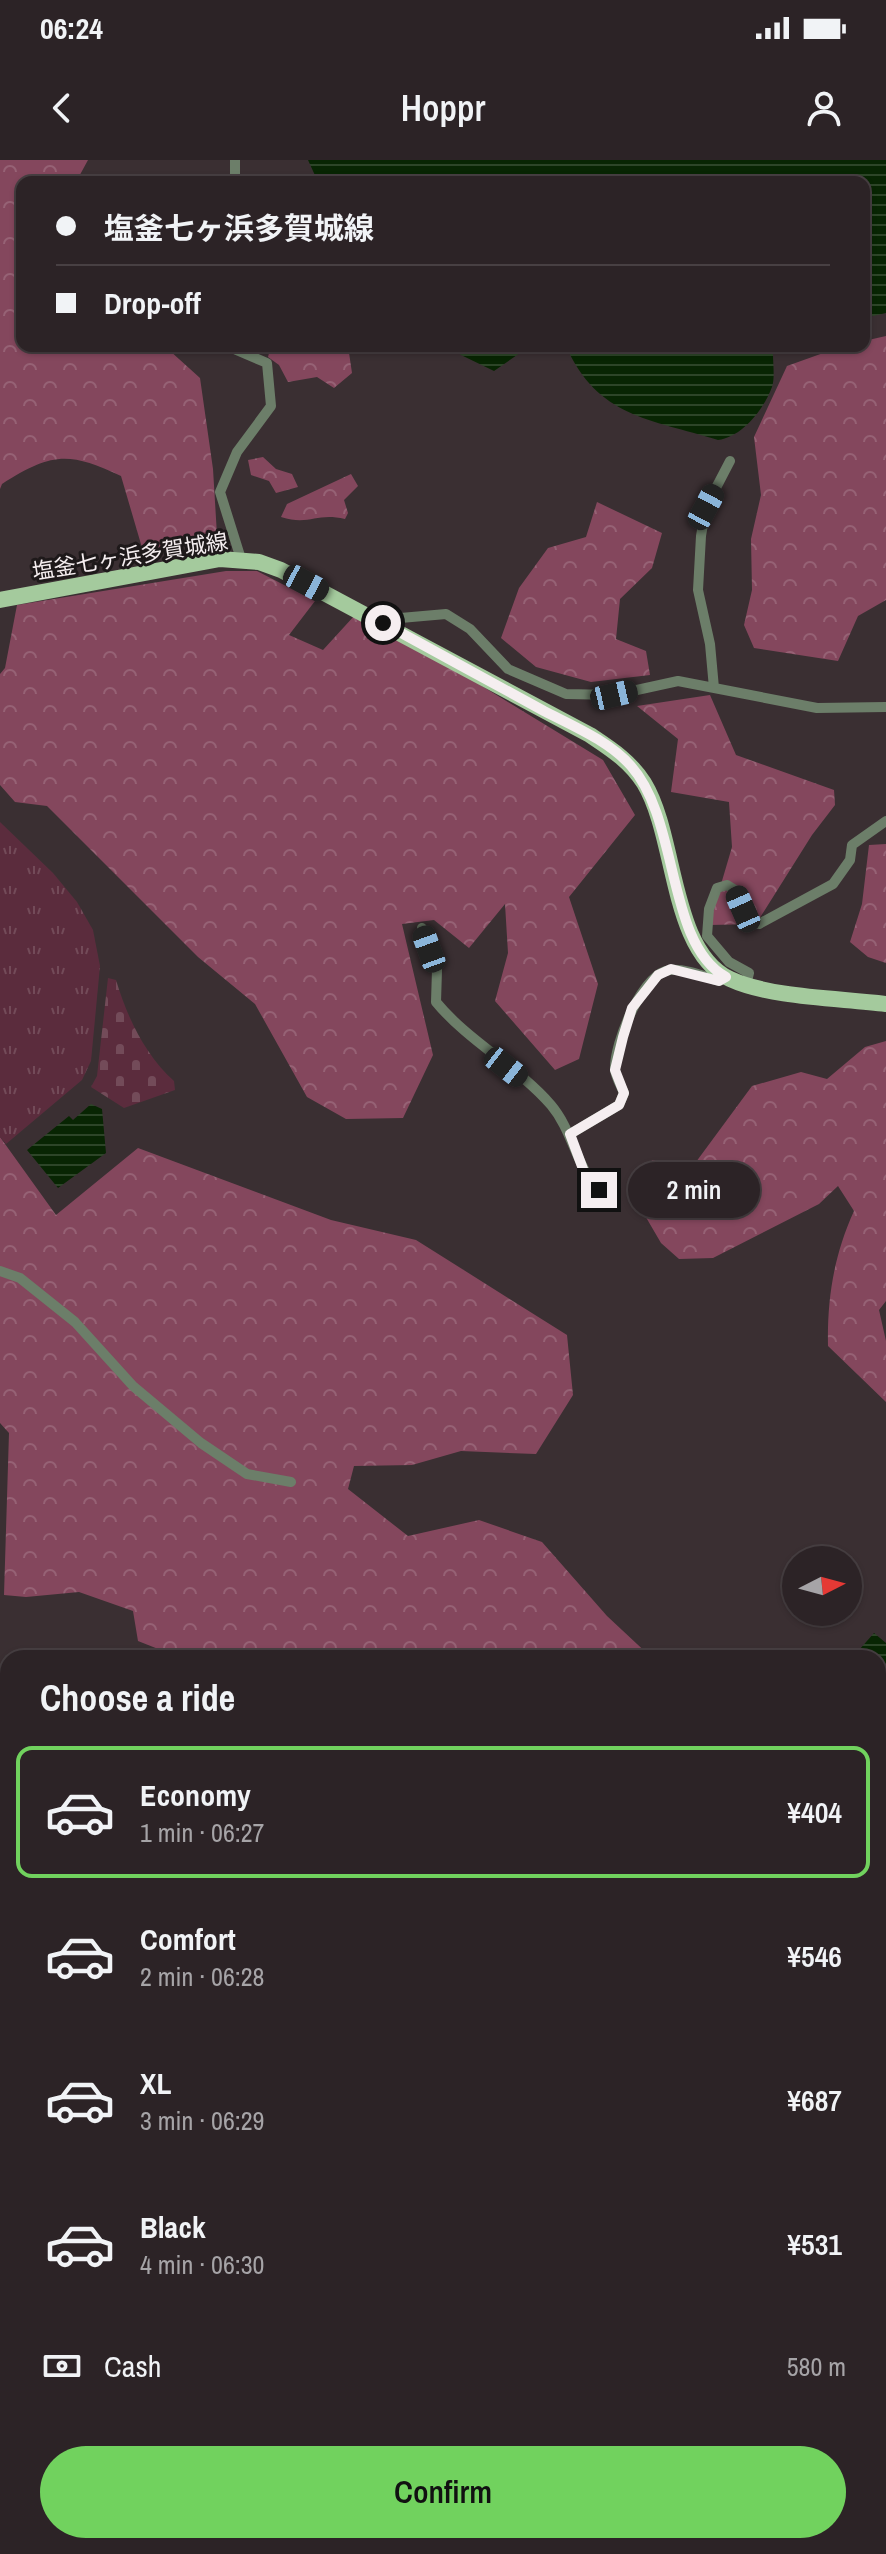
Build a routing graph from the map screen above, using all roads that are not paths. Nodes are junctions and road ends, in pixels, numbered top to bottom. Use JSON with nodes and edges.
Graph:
{"nodes":[{"id":1,"x":241,"y":352,"type":"edge"},
{"id":2,"x":730,"y":461,"type":"dead end"},
{"id":3,"x":241,"y":559,"type":"junction"},
{"id":4,"x":0,"y":600,"type":"edge"},
{"id":5,"x":383,"y":623,"type":"junction"},
{"id":6,"x":714,"y":688,"type":"junction"},
{"id":7,"x":886,"y":707,"type":"edge"},
{"id":8,"x":886,"y":821,"type":"edge"},
{"id":9,"x":422,"y":928,"type":"dead end"},
{"id":10,"x":726,"y":977,"type":"junction"},
{"id":11,"x":746,"y":985,"type":"junction"},
{"id":12,"x":886,"y":1004,"type":"edge"},
{"id":13,"x":570,"y":1134,"type":"junction"},
{"id":14,"x":599,"y":1190,"type":"dead end"},
{"id":15,"x":0,"y":1271,"type":"edge"},
{"id":16,"x":291,"y":1482,"type":"dead end"}],
"edges":[{"from":1,"to":3,"type":"street"},
{"from":2,"to":6,"type":"street"},
{"from":3,"to":4,"type":"main road","name":"塩釜七ヶ浜多賀城線"},
{"from":3,"to":5,"type":"main road","name":"塩釜七ヶ浜多賀城線"},
{"from":5,"to":6,"type":"street"},
{"from":5,"to":10,"type":"main road","name":"塩釜七ヶ浜多賀城線"},
{"from":6,"to":7,"type":"street"},
{"from":8,"to":11,"type":"street"},
{"from":9,"to":13,"type":"street"},
{"from":10,"to":11,"type":"main road","name":"塩釜七ヶ浜多賀城線"},
{"from":10,"to":13,"type":"street"},
{"from":11,"to":12,"type":"main road","name":"塩釜七ヶ浜多賀城線"},
{"from":13,"to":14,"type":"street"},
{"from":15,"to":16,"type":"street"}]}
